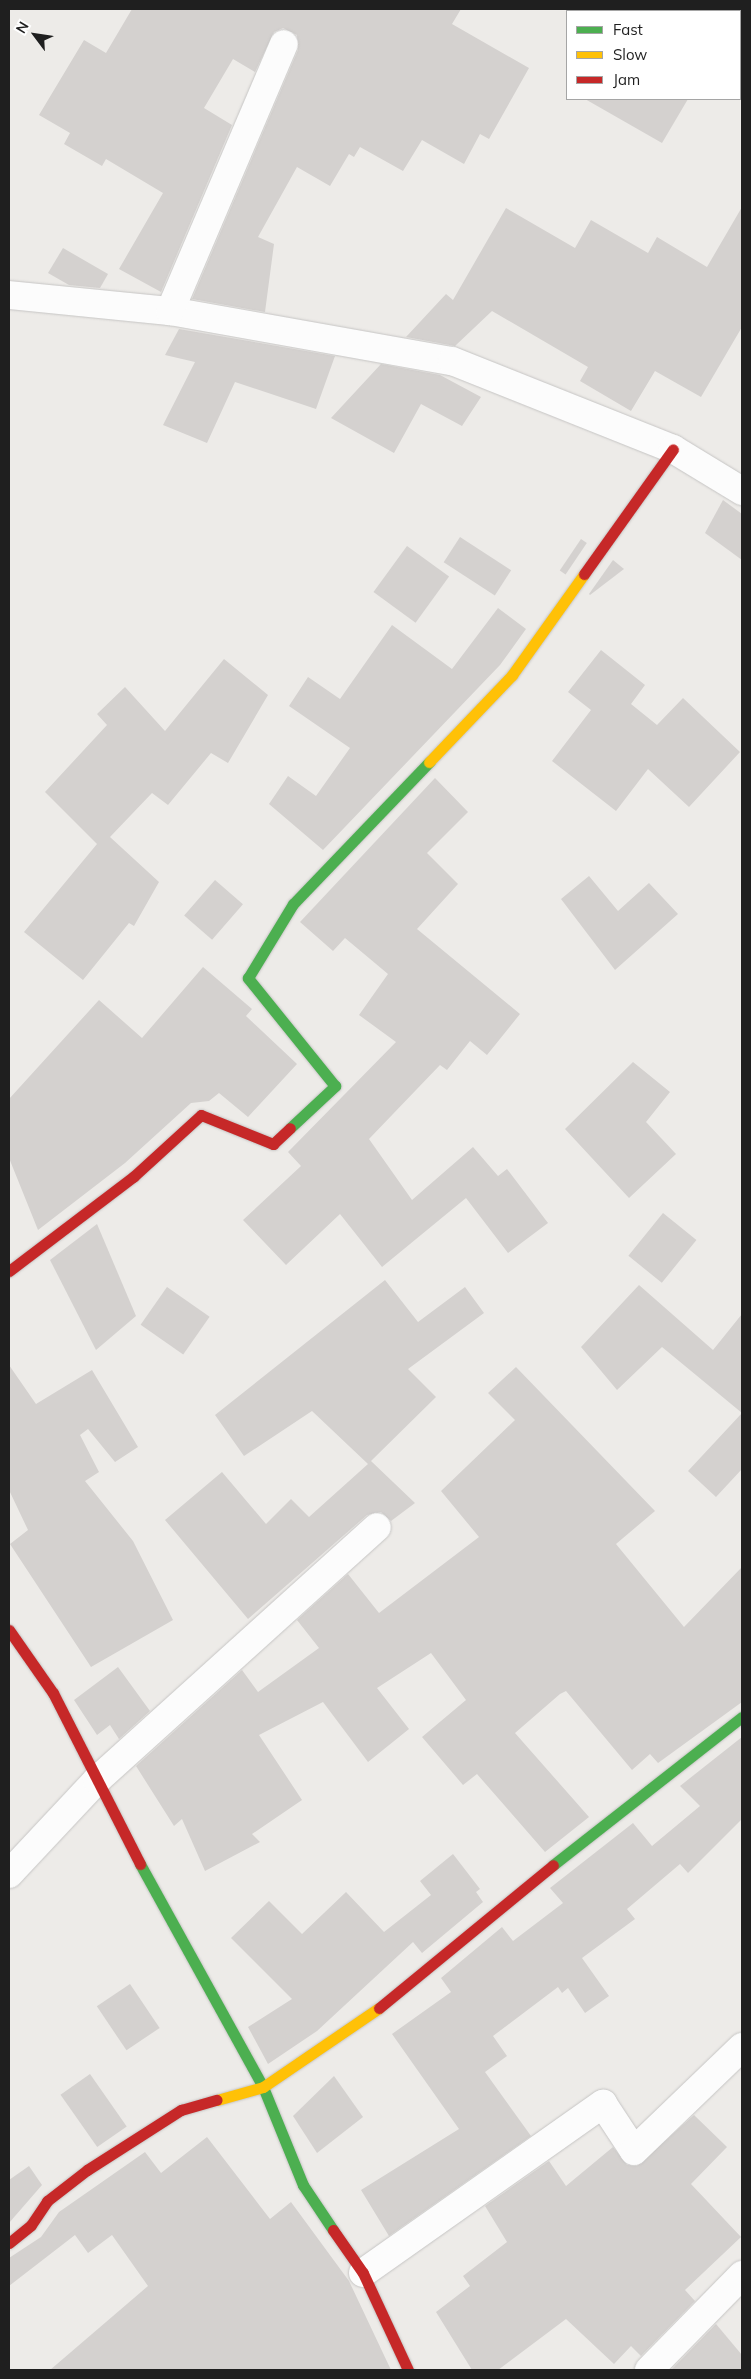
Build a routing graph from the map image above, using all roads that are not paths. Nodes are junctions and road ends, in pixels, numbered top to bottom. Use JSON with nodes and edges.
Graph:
{"nodes":[{"id":1,"x":284,"y":44,"type":"dead end"},
{"id":2,"x":9,"y":295,"type":"edge"},
{"id":3,"x":170,"y":311,"type":"junction"},
{"id":4,"x":673,"y":449,"type":"junction"},
{"id":5,"x":742,"y":491,"type":"edge"},
{"id":6,"x":9,"y":1271,"type":"edge"},
{"id":7,"x":377,"y":1527,"type":"dead end"},
{"id":8,"x":9,"y":1630,"type":"edge"},
{"id":9,"x":742,"y":1717,"type":"edge"},
{"id":10,"x":97,"y":1780,"type":"junction"},
{"id":11,"x":9,"y":1874,"type":"edge"},
{"id":12,"x":742,"y":2047,"type":"edge"},
{"id":13,"x":264,"y":2087,"type":"junction"},
{"id":14,"x":9,"y":2242,"type":"edge"},
{"id":15,"x":363,"y":2273,"type":"junction"},
{"id":16,"x":742,"y":2275,"type":"edge"},
{"id":17,"x":408,"y":2370,"type":"edge"},
{"id":18,"x":649,"y":2370,"type":"edge"}],
"edges":[{"from":1,"to":3,"type":"street"},
{"from":2,"to":3,"type":"street"},
{"from":3,"to":4,"type":"street"},
{"from":4,"to":5,"type":"street"},
{"from":4,"to":6,"type":"street"},
{"from":7,"to":10,"type":"street"},
{"from":8,"to":10,"type":"street"},
{"from":9,"to":13,"type":"street"},
{"from":10,"to":11,"type":"street"},
{"from":10,"to":13,"type":"street"},
{"from":12,"to":15,"type":"street"},
{"from":13,"to":14,"type":"street"},
{"from":13,"to":15,"type":"street"},
{"from":15,"to":17,"type":"street"},
{"from":16,"to":18,"type":"street"}]}
